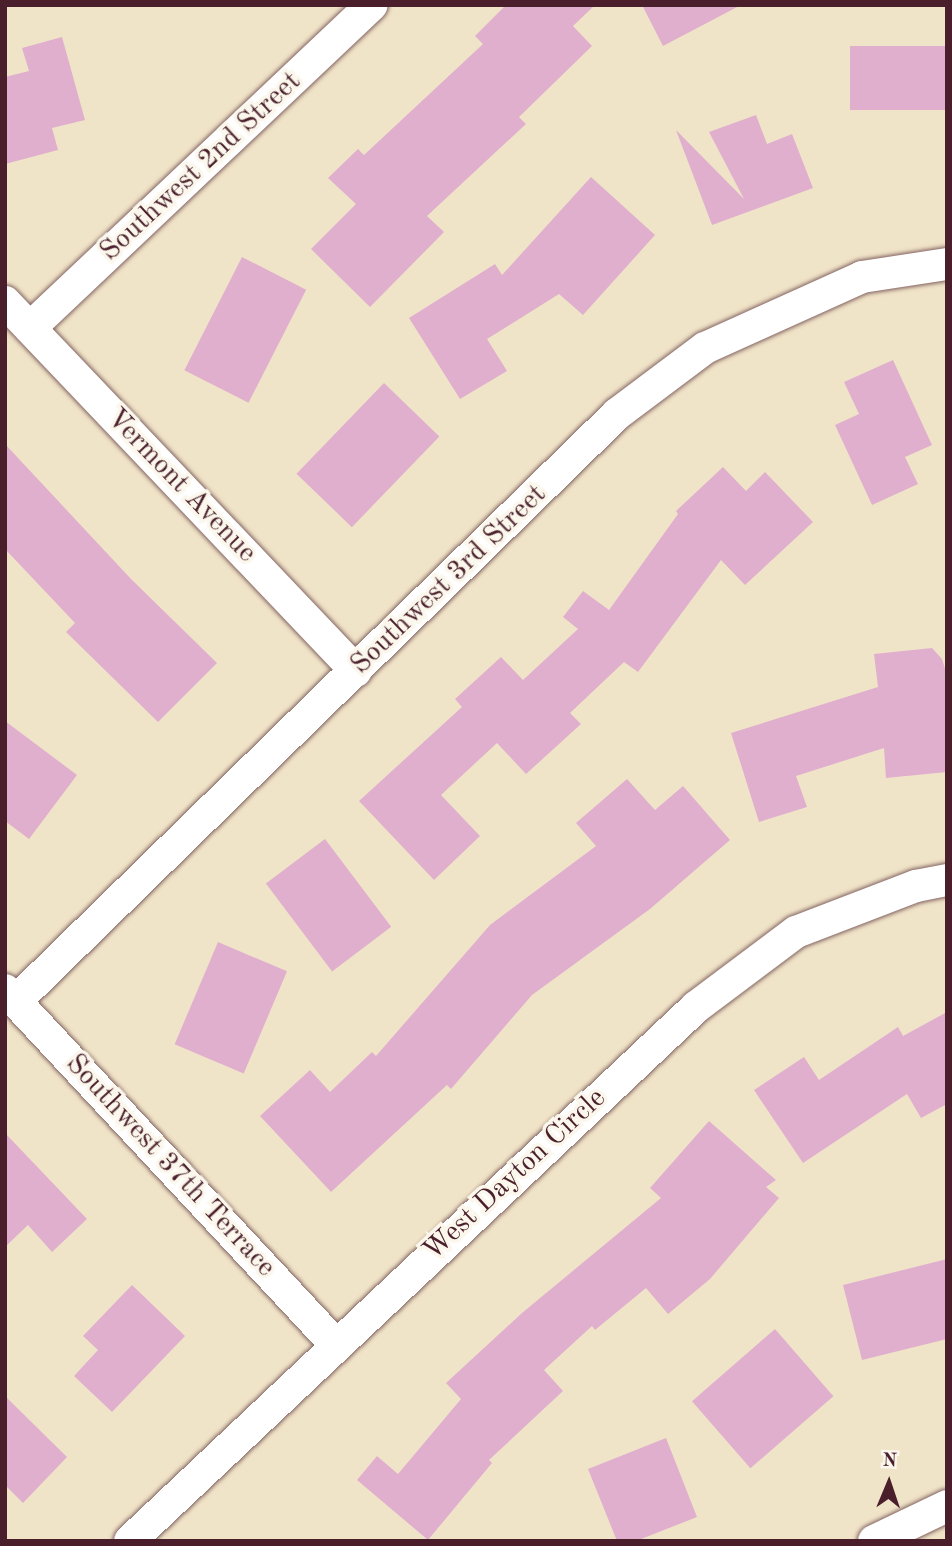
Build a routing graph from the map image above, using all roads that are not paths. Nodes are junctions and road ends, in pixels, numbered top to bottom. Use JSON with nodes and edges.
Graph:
{"nodes":[{"id":1,"x":371,"y":5,"type":"edge"},
{"id":2,"x":947,"y":264,"type":"edge"},
{"id":3,"x":5,"y":302,"type":"edge"},
{"id":4,"x":30,"y":328,"type":"junction"},
{"id":5,"x":356,"y":671,"type":"junction"},
{"id":6,"x":947,"y":880,"type":"edge"},
{"id":7,"x":11,"y":995,"type":"edge"},
{"id":8,"x":334,"y":1343,"type":"junction"},
{"id":9,"x":947,"y":1506,"type":"edge"},
{"id":10,"x":130,"y":1541,"type":"edge"},
{"id":11,"x":874,"y":1541,"type":"edge"}],
"edges":[{"from":1,"to":4,"type":"street","name":"Southwest 2nd Street"},
{"from":2,"to":5,"type":"street","name":"Southwest 3rd Street"},
{"from":3,"to":4,"type":"street","name":"Vermont Avenue"},
{"from":4,"to":5,"type":"street","name":"Vermont Avenue"},
{"from":5,"to":7,"type":"street","name":"Southwest 3rd Street"},
{"from":6,"to":8,"type":"street","name":"West Dayton Circle"},
{"from":7,"to":8,"type":"street","name":"Southwest 37th Terrace"},
{"from":8,"to":10,"type":"street","name":"West Dayton Circle"},
{"from":9,"to":11,"type":"street"}]}
